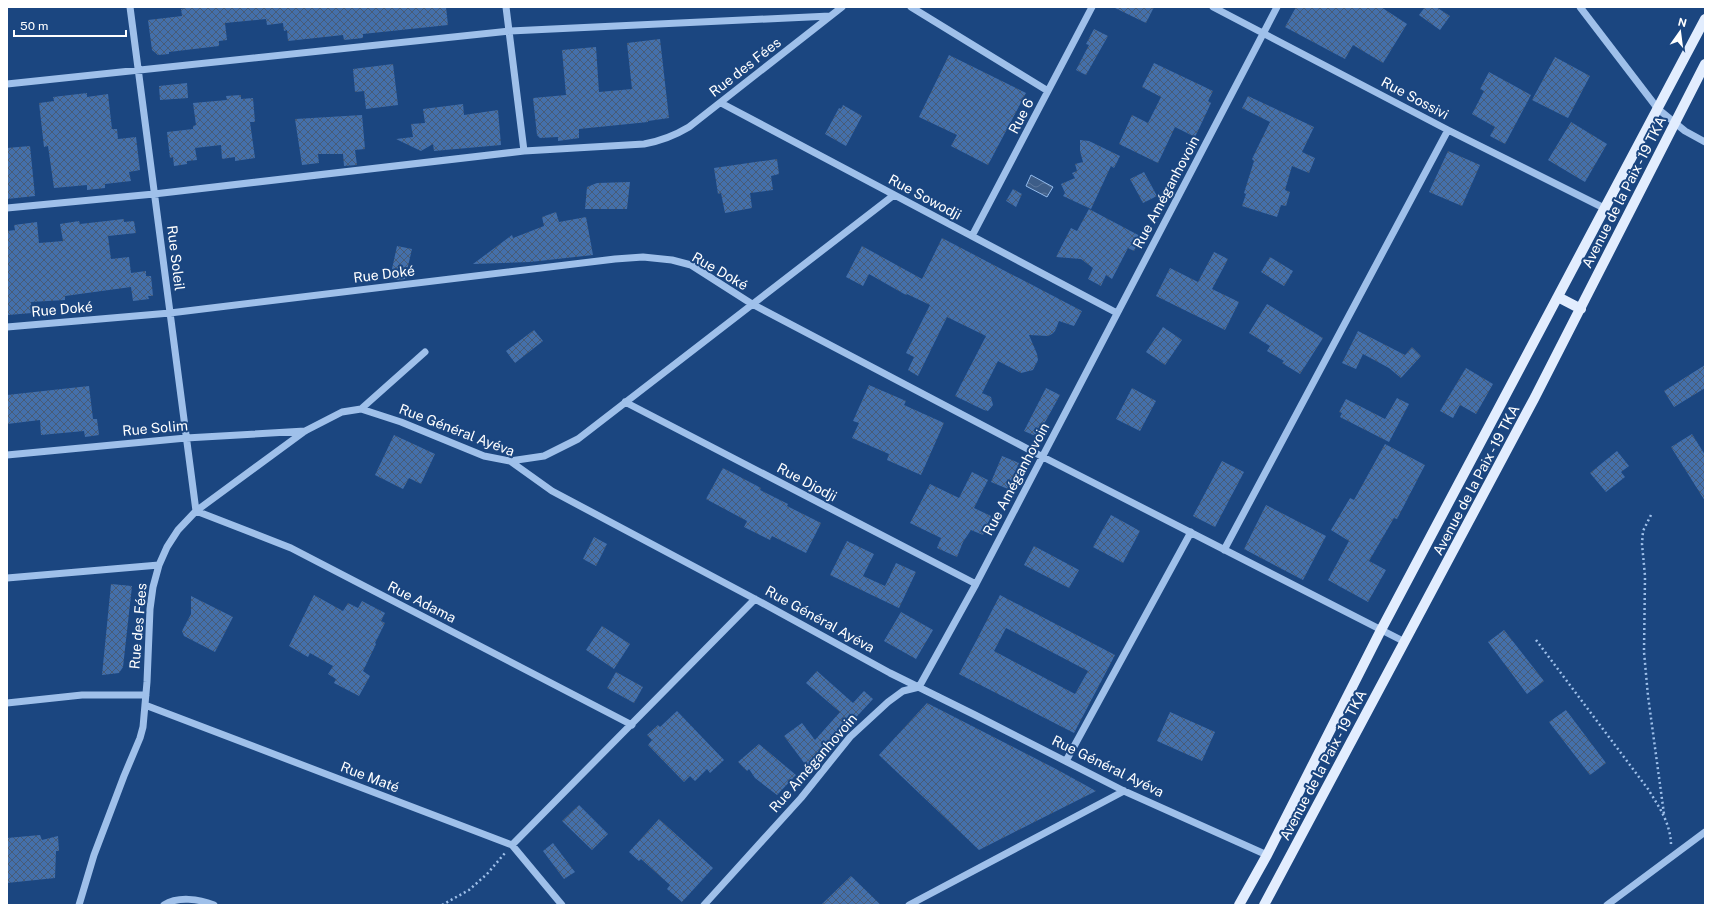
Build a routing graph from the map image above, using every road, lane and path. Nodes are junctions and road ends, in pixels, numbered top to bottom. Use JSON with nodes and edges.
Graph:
{"nodes":[{"id":1,"x":130,"y":7,"type":"edge"},
{"id":2,"x":506,"y":7,"type":"edge"},
{"id":3,"x":842,"y":7,"type":"edge"},
{"id":4,"x":912,"y":7,"type":"edge"},
{"id":5,"x":1092,"y":7,"type":"edge"},
{"id":6,"x":1213,"y":7,"type":"edge"},
{"id":7,"x":1277,"y":7,"type":"edge"},
{"id":8,"x":1580,"y":7,"type":"edge"},
{"id":9,"x":831,"y":16,"type":"junction"},
{"id":10,"x":1705,"y":19,"type":"edge"},
{"id":11,"x":510,"y":31,"type":"junction"},
{"id":12,"x":1263,"y":33,"type":"junction"},
{"id":13,"x":1705,"y":64,"type":"edge"},
{"id":14,"x":137,"y":71,"type":"junction"},
{"id":15,"x":7,"y":84,"type":"edge"},
{"id":16,"x":1048,"y":91,"type":"junction"},
{"id":17,"x":721,"y":103,"type":"junction"},
{"id":18,"x":1658,"y":109,"type":"junction"},
{"id":19,"x":1675,"y":122,"type":"junction"},
{"id":20,"x":1448,"y":130,"type":"junction"},
{"id":21,"x":1703,"y":140,"type":"edge"},
{"id":22,"x":524,"y":152,"type":"junction"},
{"id":23,"x":154,"y":194,"type":"junction"},
{"id":24,"x":894,"y":195,"type":"junction"},
{"id":25,"x":7,"y":208,"type":"edge"},
{"id":26,"x":1606,"y":209,"type":"junction"},
{"id":27,"x":972,"y":236,"type":"junction"},
{"id":28,"x":1558,"y":297,"type":"junction"},
{"id":29,"x":752,"y":304,"type":"junction"},
{"id":30,"x":1581,"y":309,"type":"junction"},
{"id":31,"x":170,"y":313,"type":"junction"},
{"id":32,"x":1117,"y":313,"type":"junction"},
{"id":33,"x":7,"y":327,"type":"edge"},
{"id":34,"x":425,"y":352,"type":"dead end"},
{"id":35,"x":625,"y":402,"type":"junction"},
{"id":36,"x":361,"y":409,"type":"junction"},
{"id":37,"x":305,"y":431,"type":"junction"},
{"id":38,"x":186,"y":438,"type":"junction"},
{"id":39,"x":7,"y":454,"type":"edge"},
{"id":40,"x":1042,"y":456,"type":"junction"},
{"id":41,"x":510,"y":461,"type":"junction"},
{"id":42,"x":196,"y":512,"type":"junction"},
{"id":43,"x":1651,"y":515,"type":"dead end"},
{"id":44,"x":1191,"y":532,"type":"junction"},
{"id":45,"x":1224,"y":550,"type":"junction"},
{"id":46,"x":159,"y":565,"type":"junction"},
{"id":47,"x":7,"y":578,"type":"edge"},
{"id":48,"x":976,"y":584,"type":"junction"},
{"id":49,"x":755,"y":599,"type":"junction"},
{"id":50,"x":1381,"y":630,"type":"junction"},
{"id":51,"x":1536,"y":640,"type":"dead end"},
{"id":52,"x":1405,"y":642,"type":"junction"},
{"id":53,"x":919,"y":687,"type":"junction"},
{"id":54,"x":146,"y":695,"type":"junction"},
{"id":55,"x":7,"y":703,"type":"edge"},
{"id":56,"x":145,"y":705,"type":"junction"},
{"id":57,"x":632,"y":725,"type":"junction"},
{"id":58,"x":1066,"y":761,"type":"junction"},
{"id":59,"x":1124,"y":791,"type":"junction"},
{"id":60,"x":1664,"y":814,"type":"junction"},
{"id":61,"x":1705,"y":832,"type":"edge"},
{"id":62,"x":512,"y":845,"type":"junction"},
{"id":63,"x":1267,"y":855,"type":"junction"},
{"id":64,"x":1664,"y":863,"type":"junction"},
{"id":65,"x":79,"y":905,"type":"edge"},
{"id":66,"x":164,"y":905,"type":"edge"},
{"id":67,"x":214,"y":905,"type":"edge"},
{"id":68,"x":442,"y":905,"type":"edge"},
{"id":69,"x":562,"y":905,"type":"edge"},
{"id":70,"x":704,"y":905,"type":"edge"},
{"id":71,"x":909,"y":905,"type":"edge"},
{"id":72,"x":1240,"y":905,"type":"edge"},
{"id":73,"x":1264,"y":905,"type":"edge"},
{"id":74,"x":1608,"y":905,"type":"edge"}],
"edges":[{"from":1,"to":14,"type":"street","name":"Rue Soleil"},
{"from":2,"to":11,"type":"street"},
{"from":3,"to":9,"type":"street","name":"Rue des Fées"},
{"from":4,"to":16,"type":"street"},
{"from":5,"to":16,"type":"street","name":"Rue 6"},
{"from":6,"to":12,"type":"street","name":"Rue Sossivi"},
{"from":7,"to":12,"type":"street","name":"Rue Améganhovoin"},
{"from":8,"to":18,"type":"street"},
{"from":9,"to":11,"type":"street"},
{"from":9,"to":17,"type":"street","name":"Rue des Fées"},
{"from":10,"to":18,"type":"main road","name":"Avenue de la Paix - 19 TKA"},
{"from":11,"to":14,"type":"street"},
{"from":11,"to":22,"type":"street"},
{"from":12,"to":20,"type":"street","name":"Rue Sossivi"},
{"from":12,"to":32,"type":"street","name":"Rue Améganhovoin"},
{"from":13,"to":19,"type":"main road","name":"Avenue de la Paix - 19 TKA"},
{"from":14,"to":15,"type":"street"},
{"from":14,"to":23,"type":"street","name":"Rue Soleil"},
{"from":16,"to":27,"type":"street","name":"Rue 6"},
{"from":17,"to":22,"type":"street","name":"Rue des Fées"},
{"from":17,"to":24,"type":"street","name":"Rue Sowodji"},
{"from":18,"to":19,"type":"street"},
{"from":18,"to":26,"type":"main road","name":"Avenue de la Paix - 19 TKA"},
{"from":19,"to":21,"type":"street"},
{"from":19,"to":30,"type":"main road","name":"Avenue de la Paix - 19 TKA"},
{"from":20,"to":26,"type":"street","name":"Rue Sossivi"},
{"from":20,"to":45,"type":"street"},
{"from":22,"to":23,"type":"street","name":"Rue des Fées"},
{"from":23,"to":25,"type":"street","name":"Rue des Fées"},
{"from":23,"to":31,"type":"street","name":"Rue Soleil"},
{"from":24,"to":27,"type":"street","name":"Rue Sowodji"},
{"from":24,"to":29,"type":"street"},
{"from":26,"to":28,"type":"main road","name":"Avenue de la Paix - 19 TKA"},
{"from":27,"to":32,"type":"street","name":"Rue Sowodji"},
{"from":28,"to":30,"type":"main road"},
{"from":28,"to":50,"type":"main road","name":"Avenue de la Paix - 19 TKA"},
{"from":29,"to":31,"type":"street","name":"Rue Doké"},
{"from":29,"to":35,"type":"street"},
{"from":29,"to":40,"type":"street","name":"Rue Doké"},
{"from":30,"to":52,"type":"main road","name":"Avenue de la Paix - 19 TKA"},
{"from":31,"to":33,"type":"street","name":"Rue Doké"},
{"from":31,"to":38,"type":"street","name":"Rue Soleil"},
{"from":32,"to":40,"type":"street","name":"Rue Améganhovoin"},
{"from":34,"to":36,"type":"street"},
{"from":35,"to":41,"type":"street"},
{"from":35,"to":48,"type":"street","name":"Rue Djodji"},
{"from":36,"to":37,"type":"street","name":"Rue des Fées"},
{"from":36,"to":41,"type":"street","name":"Rue Général Ayéva"},
{"from":37,"to":38,"type":"street","name":"Rue Solim"},
{"from":37,"to":42,"type":"street","name":"Rue des Fées"},
{"from":38,"to":39,"type":"street","name":"Rue Solim"},
{"from":38,"to":42,"type":"street","name":"Rue Soleil"},
{"from":40,"to":44,"type":"street","name":"Rue Doké"},
{"from":40,"to":48,"type":"street","name":"Rue Améganhovoin"},
{"from":41,"to":49,"type":"street","name":"Rue Général Ayéva"},
{"from":42,"to":46,"type":"street","name":"Rue des Fées"},
{"from":42,"to":57,"type":"street","name":"Rue Adama"},
{"from":43,"to":60,"type":"path"},
{"from":44,"to":45,"type":"street","name":"Rue Doké"},
{"from":44,"to":58,"type":"street"},
{"from":45,"to":50,"type":"street","name":"Rue Doké"},
{"from":46,"to":47,"type":"street"},
{"from":46,"to":54,"type":"street","name":"Rue des Fées"},
{"from":48,"to":53,"type":"street","name":"Rue Améganhovoin"},
{"from":49,"to":53,"type":"street","name":"Rue Général Ayéva"},
{"from":49,"to":57,"type":"street"},
{"from":50,"to":52,"type":"street","name":"Rue Doké"},
{"from":50,"to":63,"type":"main road","name":"Avenue de la Paix - 19 TKA"},
{"from":51,"to":60,"type":"path"},
{"from":52,"to":73,"type":"main road","name":"Avenue de la Paix - 19 TKA"},
{"from":53,"to":58,"type":"street","name":"Rue Général Ayéva"},
{"from":53,"to":70,"type":"street","name":"Rue Améganhovoin"},
{"from":54,"to":55,"type":"street"},
{"from":54,"to":56,"type":"street","name":"Rue des Fées"},
{"from":56,"to":62,"type":"street","name":"Rue Maté"},
{"from":56,"to":65,"type":"street","name":"Rue des Fées"},
{"from":57,"to":62,"type":"street"},
{"from":58,"to":59,"type":"street","name":"Rue Général Ayéva"},
{"from":59,"to":63,"type":"street","name":"Rue Général Ayéva"},
{"from":59,"to":71,"type":"street"},
{"from":60,"to":64,"type":"path"},
{"from":61,"to":64,"type":"street"},
{"from":62,"to":68,"type":"path"},
{"from":62,"to":69,"type":"street","name":"Rue Maté"},
{"from":63,"to":72,"type":"main road","name":"Avenue de la Paix - 19 TKA"},
{"from":64,"to":74,"type":"street"},
{"from":66,"to":67,"type":"street"}]}
